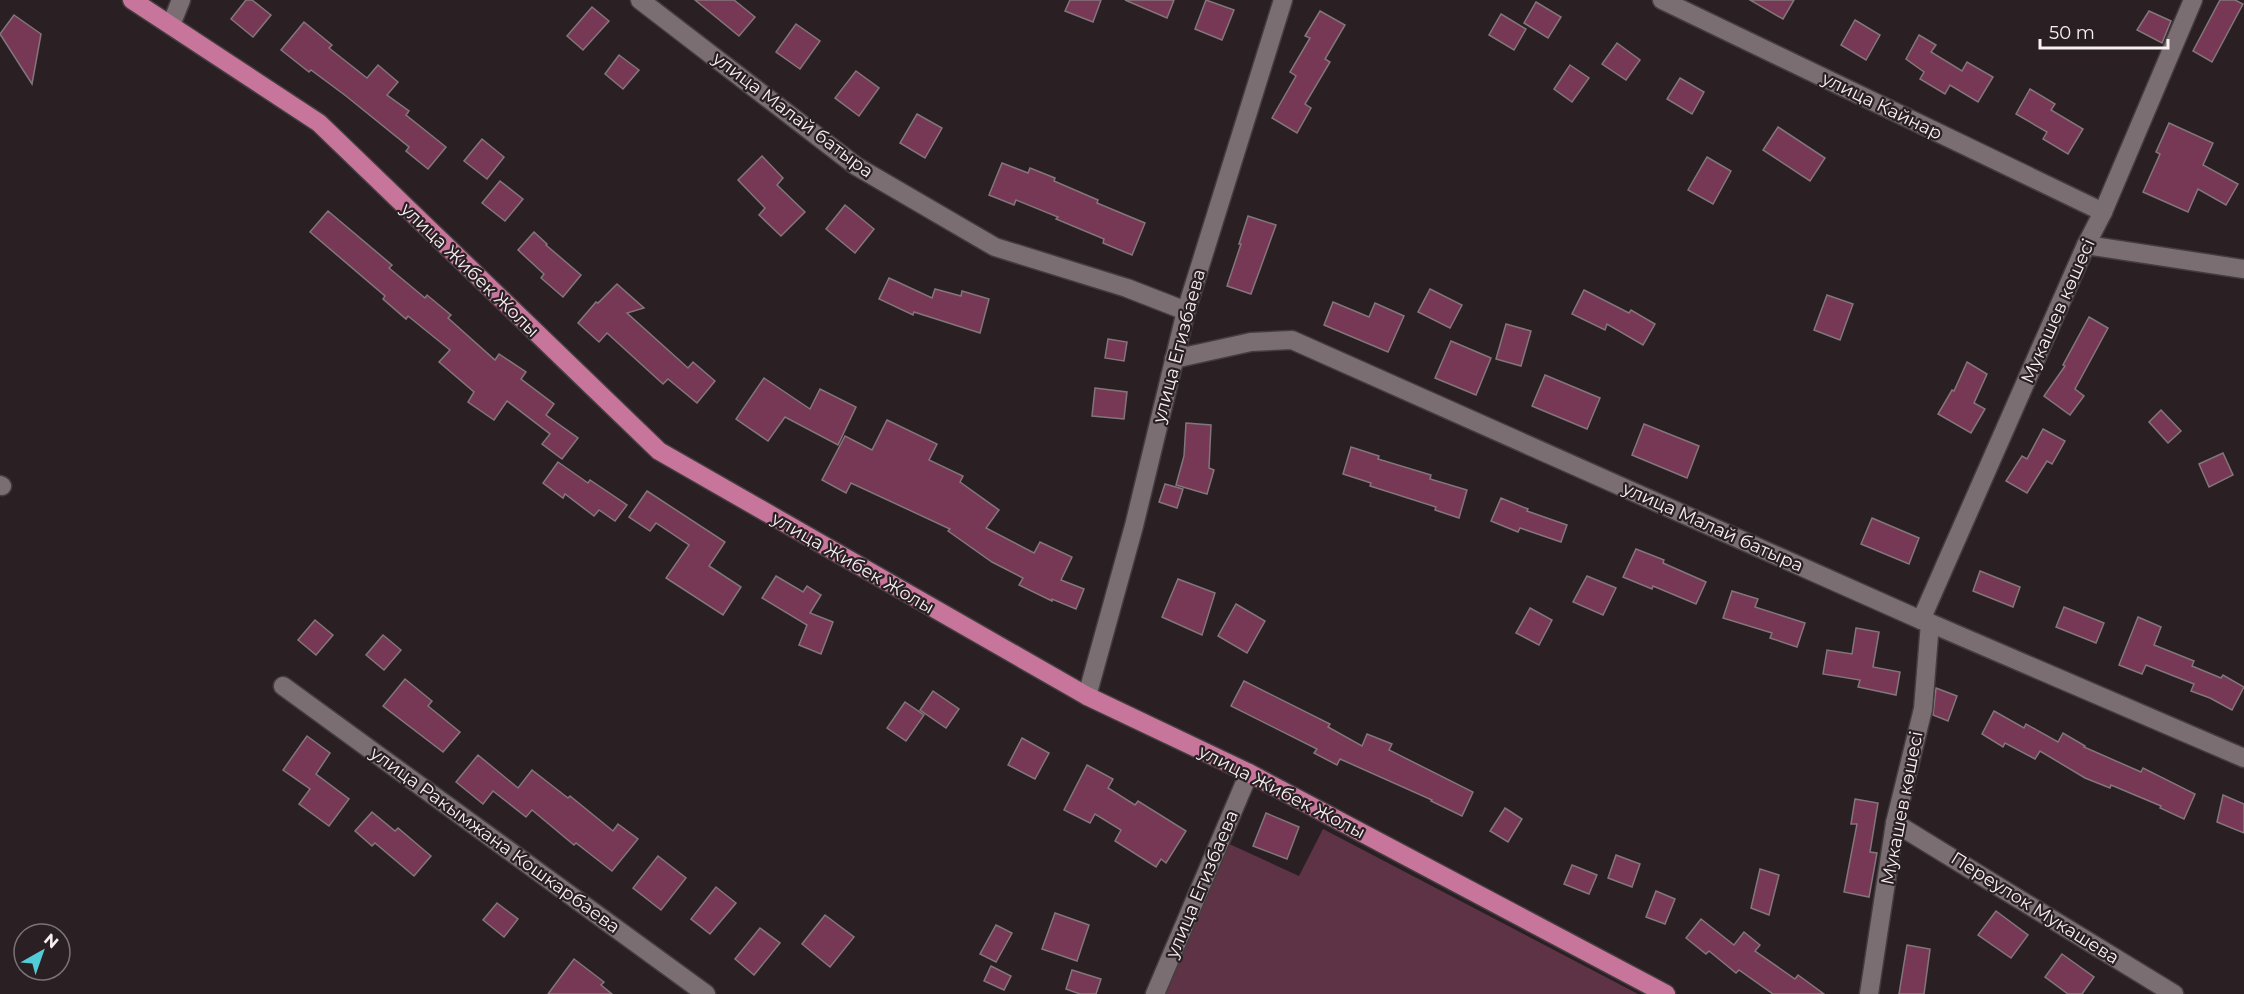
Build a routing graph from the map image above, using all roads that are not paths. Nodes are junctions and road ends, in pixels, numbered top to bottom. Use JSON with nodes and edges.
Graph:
{"nodes":[{"id":1,"x":132,"y":0,"type":"edge"},
{"id":2,"x":181,"y":0,"type":"edge"},
{"id":3,"x":640,"y":0,"type":"edge"},
{"id":4,"x":1662,"y":0,"type":"edge"},
{"id":5,"x":2193,"y":0,"type":"edge"},
{"id":6,"x":1277,"y":2,"type":"edge"},
{"id":7,"x":171,"y":25,"type":"junction"},
{"id":8,"x":2103,"y":212,"type":"junction"},
{"id":9,"x":2086,"y":245,"type":"junction"},
{"id":10,"x":2244,"y":269,"type":"edge"},
{"id":11,"x":1186,"y":310,"type":"junction"},
{"id":12,"x":1174,"y":359,"type":"junction"},
{"id":13,"x":1925,"y":621,"type":"junction"},
{"id":14,"x":283,"y":687,"type":"dead end"},
{"id":15,"x":1086,"y":696,"type":"junction"},
{"id":16,"x":2244,"y":758,"type":"edge"},
{"id":17,"x":1249,"y":773,"type":"junction"},
{"id":18,"x":1895,"y":823,"type":"junction"},
{"id":19,"x":706,"y":994,"type":"edge"},
{"id":20,"x":1155,"y":994,"type":"edge"},
{"id":21,"x":1666,"y":994,"type":"edge"},
{"id":22,"x":1869,"y":994,"type":"edge"},
{"id":23,"x":2174,"y":994,"type":"edge"}],
"edges":[{"from":1,"to":7,"type":"main road","name":"улица Жибек Жолы"},
{"from":2,"to":7,"type":"street"},
{"from":3,"to":11,"type":"street","name":"улица Малай батыра"},
{"from":4,"to":8,"type":"street","name":"улица Кайнар"},
{"from":5,"to":8,"type":"street","name":"Мукашев көшесі"},
{"from":6,"to":11,"type":"street","name":"улица Егизбаева"},
{"from":7,"to":15,"type":"main road","name":"улица Жибек Жолы"},
{"from":8,"to":9,"type":"street","name":"Мукашев көшесі"},
{"from":9,"to":10,"type":"street"},
{"from":9,"to":13,"type":"street","name":"Мукашев көшесі"},
{"from":11,"to":12,"type":"street","name":"улица Егизбаева"},
{"from":12,"to":13,"type":"street","name":"улица Малай батыра"},
{"from":12,"to":15,"type":"street","name":"улица Егизбаева"},
{"from":13,"to":16,"type":"street","name":"улица Малай батыра"},
{"from":13,"to":18,"type":"street","name":"Мукашев көшесі"},
{"from":14,"to":19,"type":"street","name":"улица Ракымжана Кошкарбаева"},
{"from":15,"to":17,"type":"main road","name":"улица Жибек Жолы"},
{"from":17,"to":20,"type":"street","name":"улица Егизбаева"},
{"from":17,"to":21,"type":"main road","name":"улица Жибек Жолы"},
{"from":18,"to":22,"type":"street","name":"Мукашев көшесі"},
{"from":18,"to":23,"type":"street","name":"Переулок Мукашева"}]}
